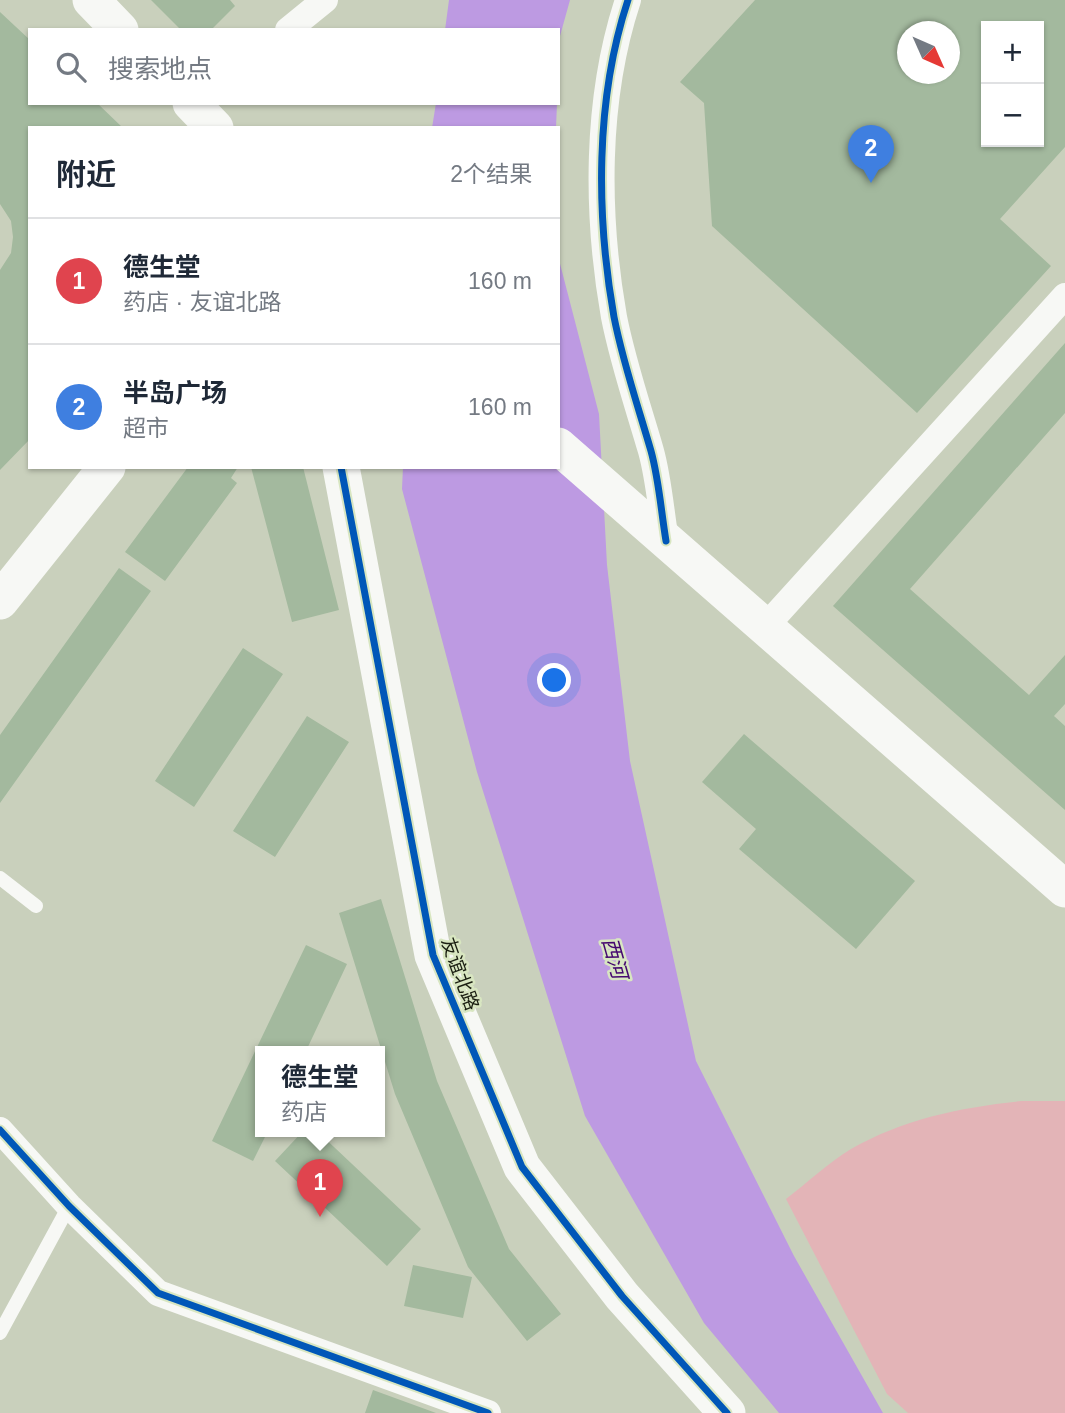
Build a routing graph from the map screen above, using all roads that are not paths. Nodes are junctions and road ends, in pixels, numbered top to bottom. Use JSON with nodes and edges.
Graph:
{"nodes":[{"id":1,"x":91,"y":0,"type":"edge"},
{"id":2,"x":325,"y":0,"type":"edge"},
{"id":3,"x":628,"y":0,"type":"edge"},
{"id":4,"x":118,"y":28,"type":"edge"},
{"id":5,"x":290,"y":28,"type":"edge"},
{"id":6,"x":1065,"y":296,"type":"edge"},
{"id":7,"x":560,"y":448,"type":"edge"},
{"id":8,"x":105,"y":469,"type":"edge"},
{"id":9,"x":341,"y":469,"type":"edge"},
{"id":10,"x":666,"y":541,"type":"junction"},
{"id":11,"x":2,"y":595,"type":"edge"},
{"id":12,"x":765,"y":627,"type":"junction"},
{"id":13,"x":0,"y":878,"type":"edge"},
{"id":14,"x":1065,"y":889,"type":"edge"},
{"id":15,"x":36,"y":906,"type":"dead end"},
{"id":16,"x":0,"y":1130,"type":"edge"},
{"id":17,"x":69,"y":1206,"type":"junction"},
{"id":18,"x":0,"y":1333,"type":"edge"},
{"id":19,"x":488,"y":1413,"type":"edge"},
{"id":20,"x":727,"y":1413,"type":"edge"}],
"edges":[{"from":1,"to":4,"type":"street"},
{"from":2,"to":5,"type":"street"},
{"from":3,"to":10,"type":"street"},
{"from":6,"to":12,"type":"street"},
{"from":7,"to":10,"type":"street"},
{"from":8,"to":11,"type":"street"},
{"from":9,"to":20,"type":"street","name":"友谊北路"},
{"from":10,"to":12,"type":"street"},
{"from":12,"to":14,"type":"street"},
{"from":13,"to":15,"type":"lane"},
{"from":16,"to":17,"type":"street"},
{"from":17,"to":18,"type":"lane"},
{"from":17,"to":19,"type":"street"}]}
